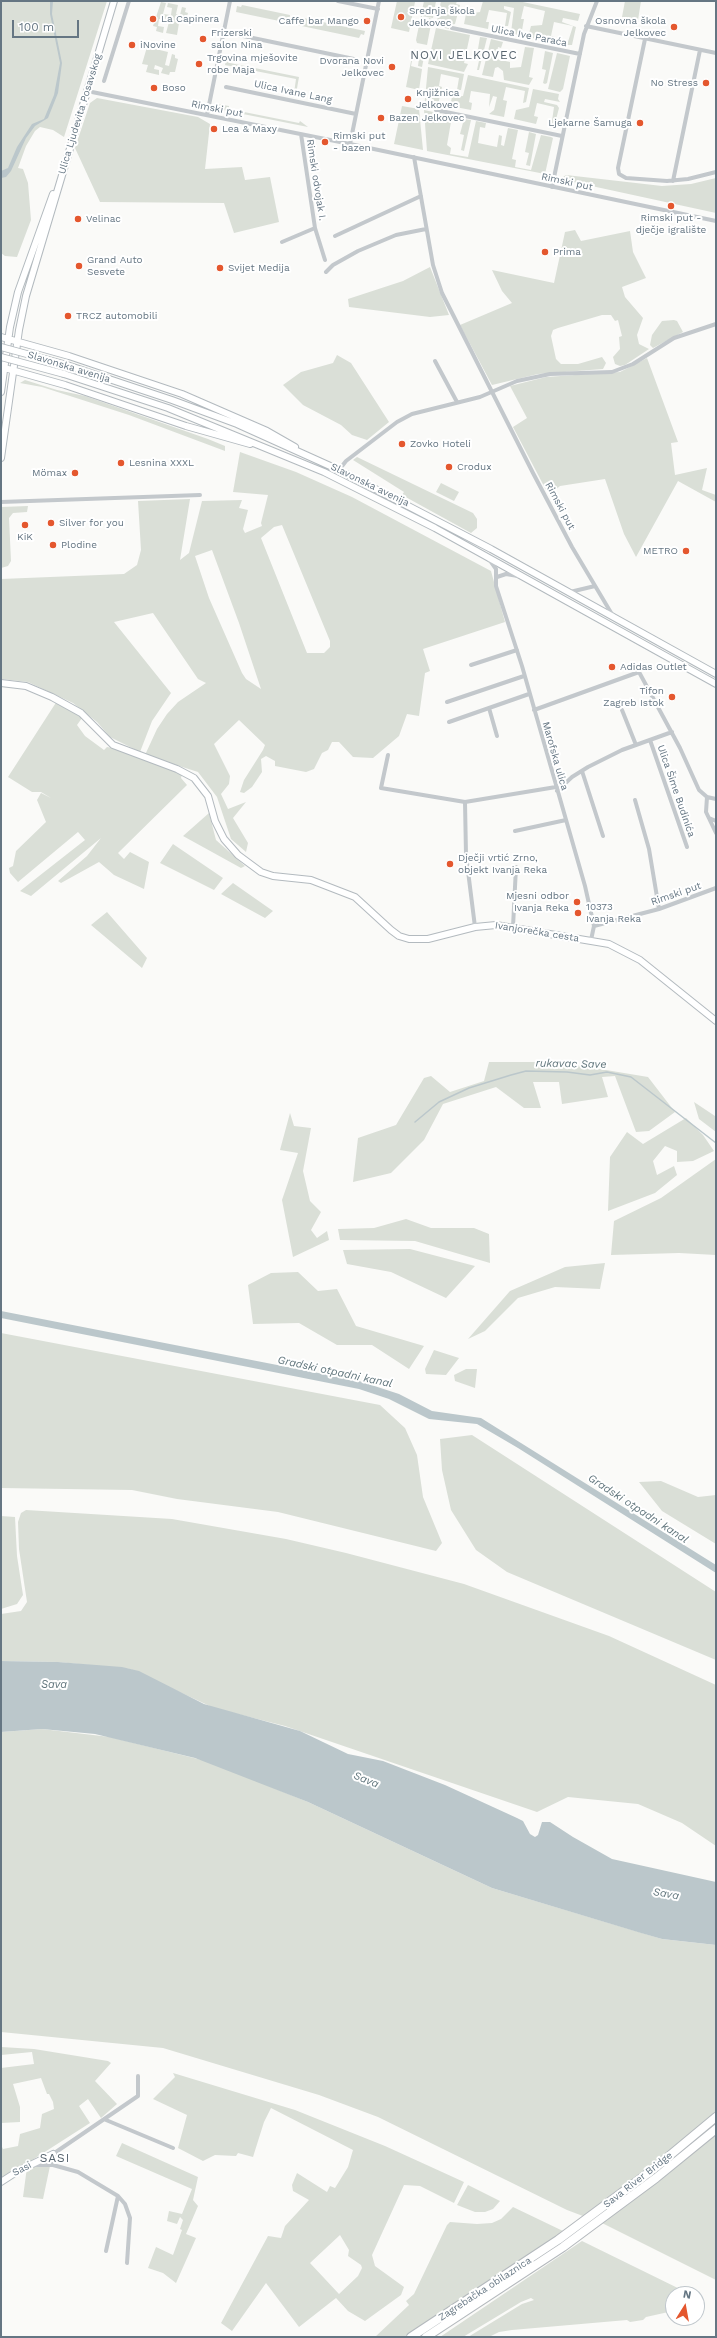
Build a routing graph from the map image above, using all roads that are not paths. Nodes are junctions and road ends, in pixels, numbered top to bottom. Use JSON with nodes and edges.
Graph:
{"nodes":[{"id":1,"x":114,"y":1,"type":"edge"},
{"id":2,"x":129,"y":1,"type":"edge"},
{"id":3,"x":230,"y":1,"type":"edge"},
{"id":4,"x":338,"y":1,"type":"edge"},
{"id":5,"x":379,"y":1,"type":"edge"},
{"id":6,"x":597,"y":1,"type":"edge"},
{"id":7,"x":378,"y":9,"type":"junction"},
{"id":8,"x":586,"y":26,"type":"junction"},
{"id":9,"x":452,"y":28,"type":"dead end"},
{"id":10,"x":224,"y":32,"type":"junction"},
{"id":11,"x":645,"y":39,"type":"junction"},
{"id":12,"x":700,"y":50,"type":"junction"},
{"id":13,"x":716,"y":53,"type":"edge"},
{"id":14,"x":580,"y":54,"type":"junction"},
{"id":15,"x":354,"y":59,"type":"dead end"},
{"id":16,"x":104,"y":81,"type":"dead end"},
{"id":17,"x":226,"y":87,"type":"dead end"},
{"id":18,"x":87,"y":91,"type":"junction"},
{"id":19,"x":436,"y":110,"type":"dead end"},
{"id":20,"x":356,"y":114,"type":"junction"},
{"id":21,"x":207,"y":115,"type":"junction"},
{"id":22,"x":300,"y":134,"type":"junction"},
{"id":23,"x":562,"y":136,"type":"junction"},
{"id":24,"x":350,"y":144,"type":"junction"},
{"id":25,"x":414,"y":157,"type":"junction"},
{"id":26,"x":716,"y":172,"type":"edge"},
{"id":27,"x":673,"y":181,"type":"junction"},
{"id":28,"x":59,"y":182,"type":"junction"},
{"id":29,"x":552,"y":187,"type":"junction"},
{"id":30,"x":421,"y":196,"type":"junction"},
{"id":31,"x":716,"y":222,"type":"edge"},
{"id":32,"x":315,"y":228,"type":"junction"},
{"id":33,"x":426,"y":229,"type":"junction"},
{"id":34,"x":335,"y":236,"type":"dead end"},
{"id":35,"x":282,"y":242,"type":"dead end"},
{"id":36,"x":324,"y":260,"type":"dead end"},
{"id":37,"x":326,"y":272,"type":"dead end"},
{"id":38,"x":716,"y":324,"type":"edge"},
{"id":39,"x":1,"y":337,"type":"edge"},
{"id":40,"x":8,"y":339,"type":"junction"},
{"id":41,"x":17,"y":341,"type":"junction"},
{"id":42,"x":1,"y":347,"type":"edge"},
{"id":43,"x":1,"y":357,"type":"edge"},
{"id":44,"x":435,"y":361,"type":"dead end"},
{"id":45,"x":3,"y":368,"type":"edge"},
{"id":46,"x":13,"y":370,"type":"junction"},
{"id":47,"x":493,"y":390,"type":"junction"},
{"id":48,"x":1,"y":392,"type":"edge"},
{"id":49,"x":457,"y":402,"type":"junction"},
{"id":50,"x":262,"y":445,"type":"junction"},
{"id":51,"x":308,"y":455,"type":"junction"},
{"id":52,"x":1,"y":458,"type":"edge"},
{"id":53,"x":339,"y":470,"type":"junction"},
{"id":54,"x":200,"y":495,"type":"dead end"},
{"id":55,"x":1,"y":502,"type":"edge"},
{"id":56,"x":489,"y":559,"type":"junction"},
{"id":57,"x":497,"y":577,"type":"junction"},
{"id":58,"x":522,"y":577,"type":"junction"},
{"id":59,"x":595,"y":586,"type":"junction"},
{"id":60,"x":569,"y":592,"type":"junction"},
{"id":61,"x":614,"y":618,"type":"junction"},
{"id":62,"x":516,"y":650,"type":"junction"},
{"id":63,"x":471,"y":665,"type":"dead end"},
{"id":64,"x":716,"y":674,"type":"edge"},
{"id":65,"x":524,"y":676,"type":"junction"},
{"id":66,"x":1,"y":683,"type":"edge"},
{"id":67,"x":716,"y":684,"type":"edge"},
{"id":68,"x":529,"y":694,"type":"junction"},
{"id":69,"x":447,"y":702,"type":"dead end"},
{"id":70,"x":489,"y":708,"type":"junction"},
{"id":71,"x":534,"y":710,"type":"junction"},
{"id":72,"x":622,"y":710,"type":"dead end"},
{"id":73,"x":449,"y":722,"type":"dead end"},
{"id":74,"x":672,"y":732,"type":"junction"},
{"id":75,"x":498,"y":736,"type":"dead end"},
{"id":76,"x":650,"y":740,"type":"junction"},
{"id":77,"x":636,"y":745,"type":"junction"},
{"id":78,"x":388,"y":755,"type":"dead end"},
{"id":79,"x":582,"y":771,"type":"junction"},
{"id":80,"x":556,"y":789,"type":"junction"},
{"id":81,"x":707,"y":797,"type":"junction"},
{"id":82,"x":635,"y":800,"type":"dead end"},
{"id":83,"x":716,"y":800,"type":"edge"},
{"id":84,"x":465,"y":802,"type":"junction"},
{"id":85,"x":708,"y":818,"type":"junction"},
{"id":86,"x":566,"y":820,"type":"junction"},
{"id":87,"x":716,"y":821,"type":"edge"},
{"id":88,"x":515,"y":831,"type":"dead end"},
{"id":89,"x":716,"y":833,"type":"edge"},
{"id":90,"x":603,"y":836,"type":"dead end"},
{"id":91,"x":686,"y":847,"type":"dead end"},
{"id":92,"x":516,"y":867,"type":"dead end"},
{"id":93,"x":716,"y":888,"type":"edge"},
{"id":94,"x":660,"y":909,"type":"junction"},
{"id":95,"x":594,"y":926,"type":"junction"},
{"id":96,"x":475,"y":927,"type":"junction"},
{"id":97,"x":513,"y":927,"type":"junction"},
{"id":98,"x":591,"y":940,"type":"junction"},
{"id":99,"x":716,"y":1021,"type":"edge"},
{"id":100,"x":138,"y":2076,"type":"dead end"},
{"id":101,"x":716,"y":2117,"type":"edge"},
{"id":102,"x":106,"y":2120,"type":"junction"},
{"id":103,"x":716,"y":2129,"type":"edge"},
{"id":104,"x":173,"y":2148,"type":"dead end"},
{"id":105,"x":53,"y":2154,"type":"junction"},
{"id":106,"x":53,"y":2165,"type":"junction"},
{"id":107,"x":28,"y":2166,"type":"junction"},
{"id":108,"x":1,"y":2182,"type":"edge"},
{"id":109,"x":118,"y":2196,"type":"junction"},
{"id":110,"x":558,"y":2240,"type":"joint"},
{"id":111,"x":564,"y":2247,"type":"joint"},
{"id":112,"x":106,"y":2251,"type":"dead end"},
{"id":113,"x":128,"y":2263,"type":"dead end"},
{"id":114,"x":411,"y":2337,"type":"edge"},
{"id":115,"x":426,"y":2337,"type":"edge"}],
"edges":[{"from":1,"to":18,"type":"main road","name":"Ulica Ljudevita Posavskog"},
{"from":2,"to":16,"type":"street","name":"Ulica Ljudevita Posavskog"},
{"from":3,"to":10,"type":"street"},
{"from":4,"to":7,"type":"street"},
{"from":5,"to":7,"type":"street"},
{"from":6,"to":8,"type":"street"},
{"from":7,"to":20,"type":"street"},
{"from":8,"to":11,"type":"street"},
{"from":8,"to":14,"type":"street"},
{"from":9,"to":14,"type":"street","name":"Ulica Ive Paraća"},
{"from":10,"to":15,"type":"street"},
{"from":10,"to":21,"type":"street"},
{"from":11,"to":12,"type":"street"},
{"from":11,"to":27,"type":"street"},
{"from":12,"to":13,"type":"street"},
{"from":12,"to":27,"type":"street"},
{"from":14,"to":23,"type":"street"},
{"from":17,"to":20,"type":"street","name":"Ulica Ivane Lang"},
{"from":18,"to":21,"type":"street","name":"Rimski put"},
{"from":18,"to":28,"type":"main road","name":"Ulica Ljudevita Posavskog"},
{"from":19,"to":23,"type":"street"},
{"from":20,"to":24,"type":"street"},
{"from":21,"to":22,"type":"street","name":"Rimski put"},
{"from":22,"to":24,"type":"street","name":"Rimski put"},
{"from":22,"to":32,"type":"street","name":"Rimski odvojak I."},
{"from":23,"to":29,"type":"street"},
{"from":24,"to":25,"type":"street","name":"Rimski put"},
{"from":25,"to":29,"type":"street","name":"Rimski put"},
{"from":25,"to":30,"type":"street","name":"Rimski put"},
{"from":26,"to":27,"type":"street"},
{"from":28,"to":40,"type":"main road","name":"Ulica Ljudevita Posavskog"},
{"from":28,"to":41,"type":"main road","name":"Ulica Ljudevita Posavskog"},
{"from":29,"to":31,"type":"street","name":"Rimski put"},
{"from":30,"to":33,"type":"street","name":"Rimski put"},
{"from":30,"to":34,"type":"street"},
{"from":32,"to":35,"type":"street","name":"Rimski odvojak I."},
{"from":32,"to":36,"type":"street","name":"Rimski odvojak I."},
{"from":33,"to":37,"type":"street"},
{"from":33,"to":47,"type":"street","name":"Rimski put"},
{"from":38,"to":47,"type":"street"},
{"from":39,"to":40,"type":"main road"},
{"from":40,"to":41,"type":"main road"},
{"from":40,"to":45,"type":"main road","name":"Ulica Ljudevita Posavskog"},
{"from":41,"to":46,"type":"main road","name":"Ulica Ljudevita Posavskog"},
{"from":41,"to":51,"type":"main road"},
{"from":42,"to":51,"type":"main road","name":"Slavonska avenija","bridge":true},
{"from":43,"to":50,"type":"main road","name":"Slavonska avenija","bridge":true},
{"from":44,"to":49,"type":"street"},
{"from":45,"to":46,"type":"main road"},
{"from":45,"to":48,"type":"main road","name":"Ulica Ljudevita Posavskog"},
{"from":46,"to":50,"type":"main road"},
{"from":46,"to":52,"type":"main road","name":"Ulica Ljudevita Posavskog"},
{"from":47,"to":49,"type":"street"},
{"from":47,"to":59,"type":"street","name":"Rimski put"},
{"from":49,"to":53,"type":"street"},
{"from":50,"to":56,"type":"main road","name":"Slavonska avenija"},
{"from":51,"to":53,"type":"main road","name":"Slavonska avenija"},
{"from":53,"to":60,"type":"main road","name":"Slavonska avenija"},
{"from":54,"to":55,"type":"street"},
{"from":56,"to":57,"type":"street","name":"Marofska ulica"},
{"from":56,"to":58,"type":"main road","name":"Slavonska avenija"},
{"from":57,"to":58,"type":"street"},
{"from":57,"to":62,"type":"street","name":"Marofska ulica"},
{"from":58,"to":67,"type":"main road","name":"Slavonska avenija"},
{"from":59,"to":60,"type":"street"},
{"from":59,"to":61,"type":"street","name":"Rimski put"},
{"from":60,"to":61,"type":"main road","name":"Slavonska avenija"},
{"from":61,"to":64,"type":"main road","name":"Slavonska avenija"},
{"from":62,"to":63,"type":"street"},
{"from":62,"to":65,"type":"street","name":"Marofska ulica"},
{"from":65,"to":68,"type":"street","name":"Marofska ulica"},
{"from":65,"to":69,"type":"street"},
{"from":66,"to":96,"type":"main road","name":"Ivanjorečka cesta"},
{"from":68,"to":70,"type":"street"},
{"from":68,"to":71,"type":"street","name":"Marofska ulica"},
{"from":70,"to":73,"type":"street"},
{"from":70,"to":75,"type":"street"},
{"from":71,"to":74,"type":"street"},
{"from":71,"to":80,"type":"street","name":"Marofska ulica"},
{"from":72,"to":77,"type":"street"},
{"from":74,"to":76,"type":"street"},
{"from":74,"to":81,"type":"street"},
{"from":76,"to":77,"type":"street"},
{"from":76,"to":91,"type":"street","name":"Ulica Šime Budinića"},
{"from":77,"to":79,"type":"street"},
{"from":78,"to":84,"type":"street"},
{"from":79,"to":80,"type":"street"},
{"from":79,"to":90,"type":"street"},
{"from":80,"to":84,"type":"street"},
{"from":80,"to":86,"type":"street","name":"Marofska ulica"},
{"from":81,"to":83,"type":"street"},
{"from":81,"to":85,"type":"street"},
{"from":82,"to":94,"type":"street"},
{"from":84,"to":96,"type":"street"},
{"from":85,"to":87,"type":"street"},
{"from":85,"to":89,"type":"street"},
{"from":86,"to":88,"type":"street"},
{"from":86,"to":95,"type":"street","name":"Marofska ulica"},
{"from":92,"to":97,"type":"street"},
{"from":93,"to":94,"type":"street","name":"Rimski put"},
{"from":94,"to":95,"type":"street","name":"Rimski put"},
{"from":95,"to":98,"type":"street","name":"Marofska ulica"},
{"from":96,"to":97,"type":"main road","name":"Ivanjorečka cesta"},
{"from":97,"to":98,"type":"main road","name":"Ivanjorečka cesta"},
{"from":98,"to":99,"type":"main road","name":"Ivanjorečka cesta"},
{"from":100,"to":102,"type":"street","name":"Sasi"},
{"from":101,"to":110,"type":"highway","name":"Sava River Bridge"},
{"from":102,"to":104,"type":"street"},
{"from":102,"to":105,"type":"street","name":"Sasi"},
{"from":103,"to":111,"type":"highway","name":"Sava River Bridge"},
{"from":105,"to":106,"type":"street"},
{"from":105,"to":107,"type":"main road","name":"Sasi"},
{"from":106,"to":107,"type":"street"},
{"from":106,"to":109,"type":"street"},
{"from":107,"to":108,"type":"main road","name":"Sasi"},
{"from":109,"to":112,"type":"street"},
{"from":109,"to":113,"type":"street"},
{"from":110,"to":114,"type":"highway","name":"Zagrebačka obilaznica"},
{"from":111,"to":115,"type":"highway","name":"Zagrebačka obilaznica"}]}
